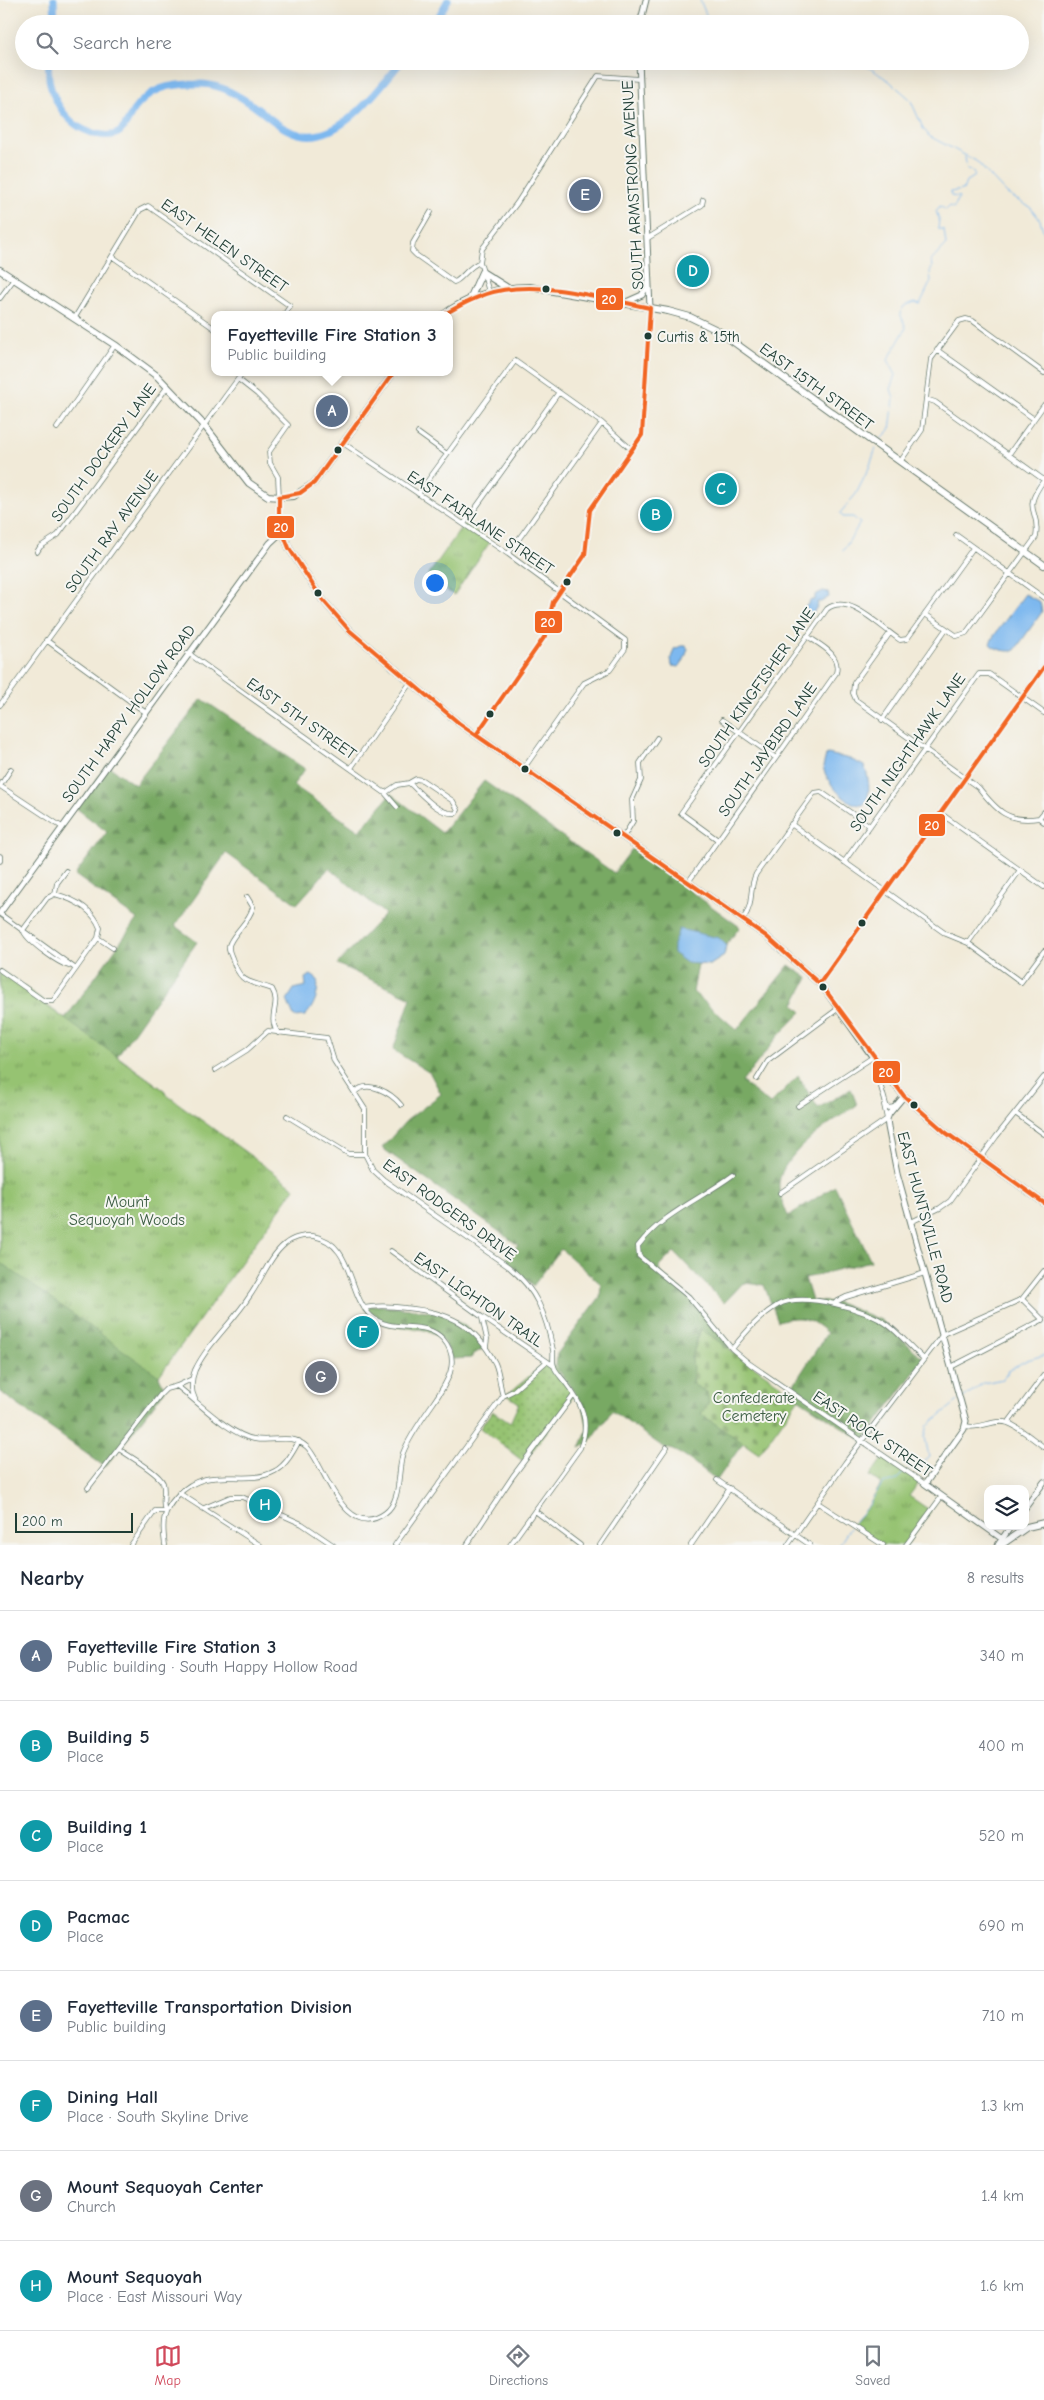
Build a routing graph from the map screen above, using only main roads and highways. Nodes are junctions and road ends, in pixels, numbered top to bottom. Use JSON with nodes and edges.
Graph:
{"nodes":[{"id":1,"x":0,"y":270,"type":"edge"},
{"id":2,"x":507,"y":288,"type":"junction"},
{"id":3,"x":470,"y":299,"type":"junction"},
{"id":4,"x":450,"y":311,"type":"edge"},
{"id":5,"x":391,"y":376,"type":"edge"},
{"id":6,"x":279,"y":497,"type":"junction"},
{"id":7,"x":1044,"y":565,"type":"edge"},
{"id":8,"x":1044,"y":1203,"type":"edge"},
{"id":9,"x":1044,"y":1523,"type":"edge"},
{"id":10,"x":1029,"y":1526,"type":"edge"},
{"id":11,"x":1019,"y":1530,"type":"edge"},
{"id":12,"x":1001,"y":1542,"type":"edge"}],
"edges":[{"from":1,"to":6,"type":"main road"},
{"from":2,"to":3,"type":"main road","name":"EAST 15TH STREET"},
{"from":2,"to":3,"type":"main road"},
{"from":2,"to":7,"type":"main road","name":"EAST 15TH STREET"},
{"from":3,"to":4,"type":"main road"},
{"from":5,"to":6,"type":"main road"},
{"from":6,"to":8,"type":"main road"},
{"from":9,"to":10,"type":"main road"},
{"from":11,"to":12,"type":"main road"}]}
